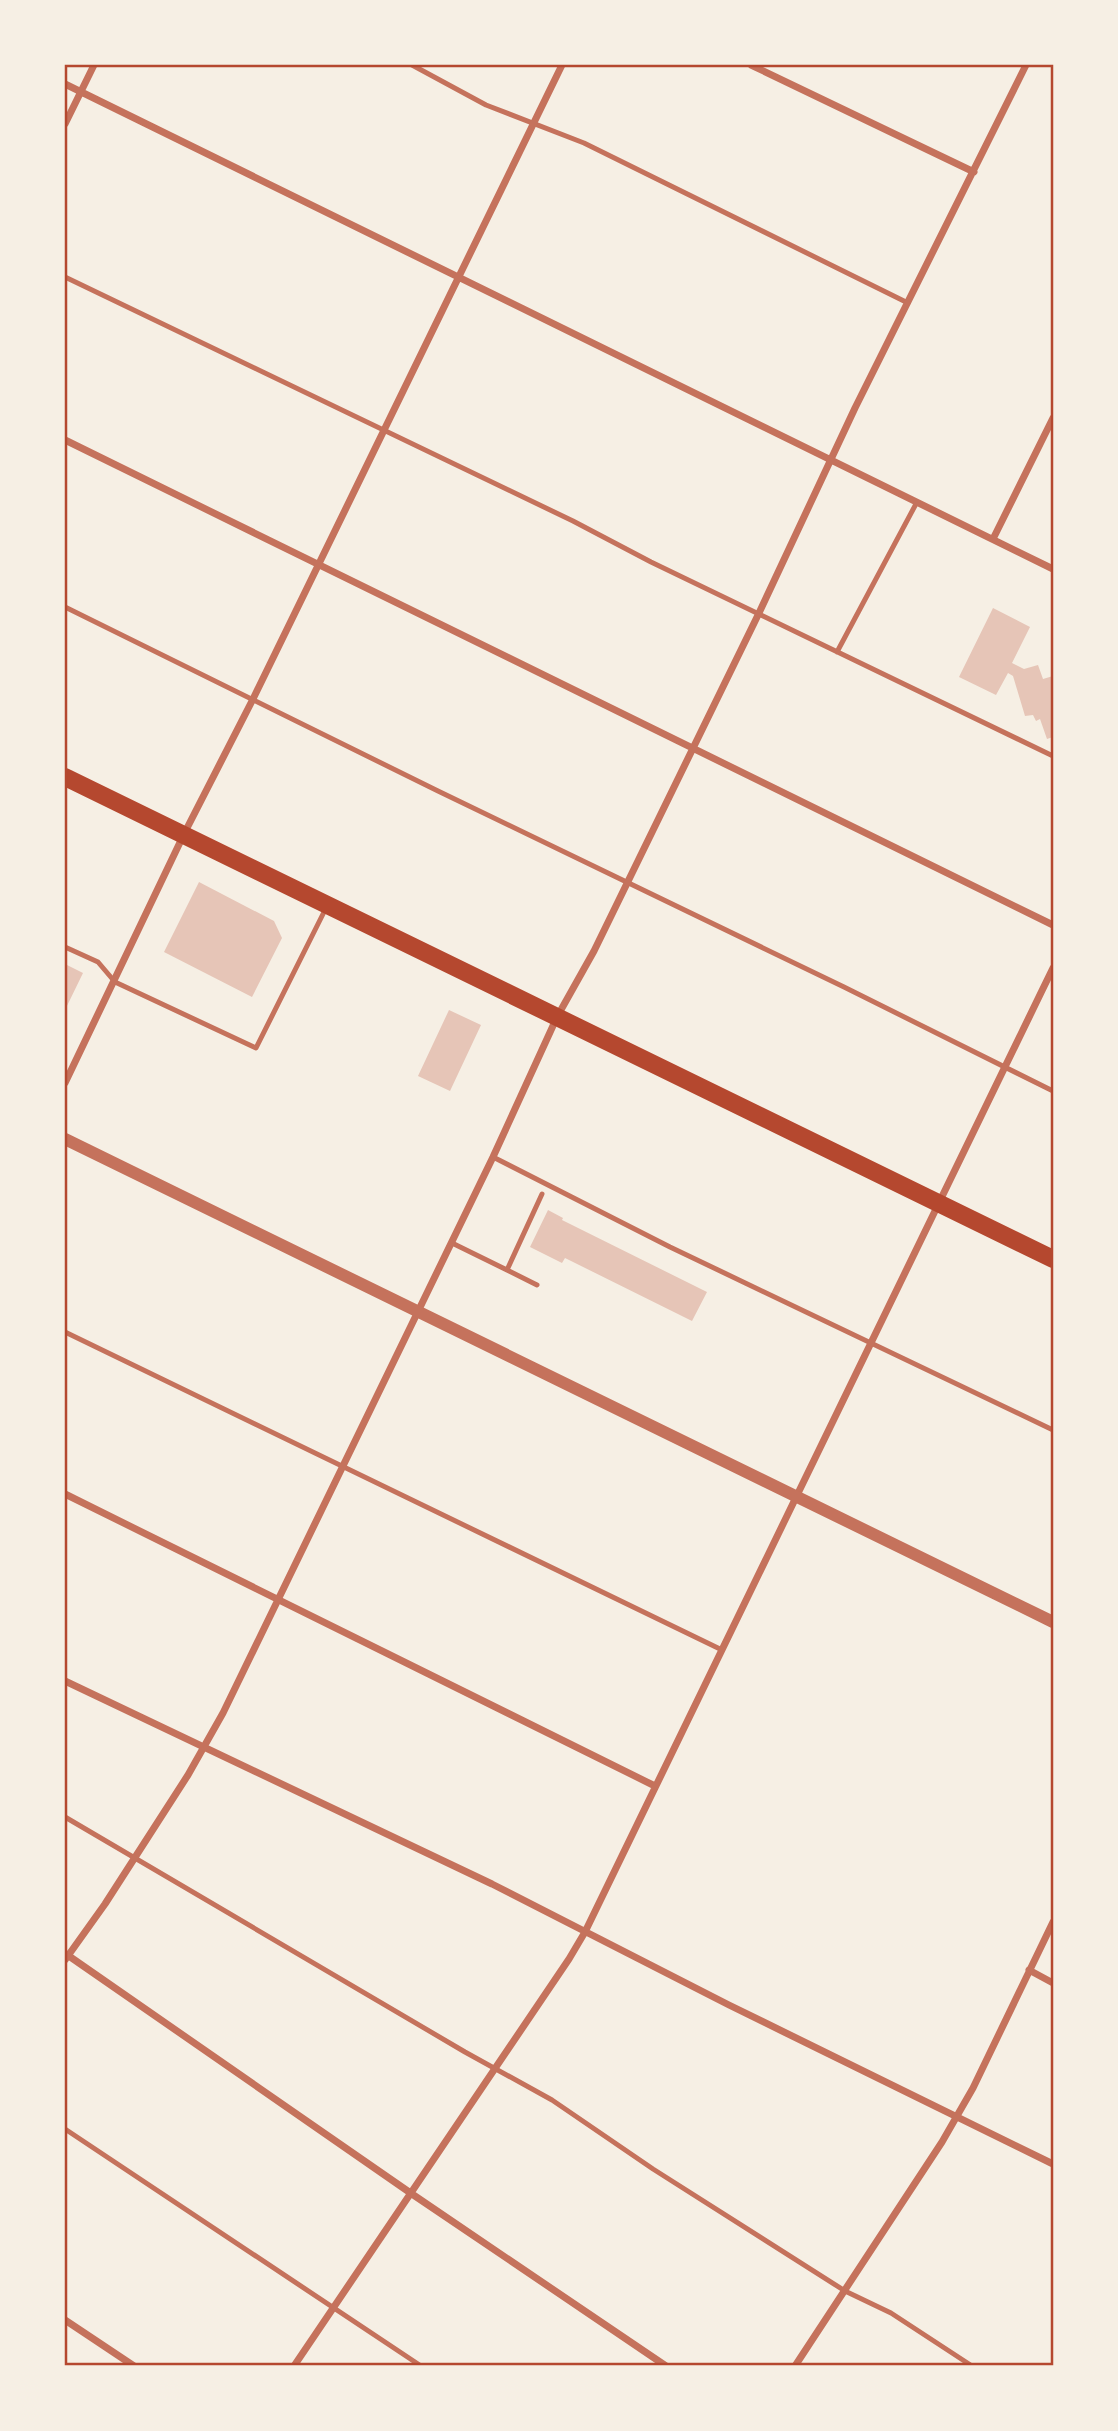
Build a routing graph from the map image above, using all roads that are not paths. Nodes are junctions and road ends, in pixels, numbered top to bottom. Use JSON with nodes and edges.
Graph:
{"nodes":[{"id":1,"x":94,"y":65,"type":"edge"},
{"id":2,"x":412,"y":65,"type":"edge"},
{"id":3,"x":562,"y":65,"type":"edge"},
{"id":4,"x":751,"y":65,"type":"edge"},
{"id":5,"x":1026,"y":65,"type":"edge"},
{"id":6,"x":65,"y":84,"type":"edge"},
{"id":7,"x":81,"y":92,"type":"junction"},
{"id":8,"x":533,"y":122,"type":"junction"},
{"id":9,"x":65,"y":124,"type":"edge"},
{"id":10,"x":974,"y":172,"type":"junction"},
{"id":11,"x":457,"y":276,"type":"junction"},
{"id":12,"x":65,"y":278,"type":"edge"},
{"id":13,"x":908,"y":303,"type":"junction"},
{"id":14,"x":1053,"y":418,"type":"edge"},
{"id":15,"x":383,"y":431,"type":"junction"},
{"id":16,"x":65,"y":440,"type":"edge"},
{"id":17,"x":832,"y":460,"type":"junction"},
{"id":18,"x":917,"y":502,"type":"junction"},
{"id":19,"x":993,"y":539,"type":"junction"},
{"id":20,"x":318,"y":566,"type":"junction"},
{"id":21,"x":1053,"y":569,"type":"edge"},
{"id":22,"x":65,"y":607,"type":"edge"},
{"id":23,"x":759,"y":613,"type":"junction"},
{"id":24,"x":837,"y":652,"type":"junction"},
{"id":25,"x":253,"y":699,"type":"junction"},
{"id":26,"x":694,"y":749,"type":"junction"},
{"id":27,"x":1053,"y":756,"type":"edge"},
{"id":28,"x":65,"y":777,"type":"edge"},
{"id":29,"x":184,"y":834,"type":"junction"},
{"id":30,"x":628,"y":882,"type":"junction"},
{"id":31,"x":328,"y":905,"type":"junction"},
{"id":32,"x":1053,"y":925,"type":"edge"},
{"id":33,"x":65,"y":947,"type":"edge"},
{"id":34,"x":1053,"y":968,"type":"edge"},
{"id":35,"x":115,"y":982,"type":"junction"},
{"id":36,"x":557,"y":1017,"type":"junction"},
{"id":37,"x":1005,"y":1067,"type":"junction"},
{"id":38,"x":65,"y":1083,"type":"edge"},
{"id":39,"x":1053,"y":1091,"type":"edge"},
{"id":40,"x":65,"y":1139,"type":"edge"},
{"id":41,"x":493,"y":1157,"type":"junction"},
{"id":42,"x":542,"y":1194,"type":"dead end"},
{"id":43,"x":937,"y":1202,"type":"junction"},
{"id":44,"x":452,"y":1243,"type":"junction"},
{"id":45,"x":1053,"y":1259,"type":"edge"},
{"id":46,"x":507,"y":1270,"type":"junction"},
{"id":47,"x":537,"y":1284,"type":"dead end"},
{"id":48,"x":419,"y":1312,"type":"junction"},
{"id":49,"x":65,"y":1332,"type":"edge"},
{"id":50,"x":872,"y":1343,"type":"junction"},
{"id":51,"x":1053,"y":1430,"type":"edge"},
{"id":52,"x":344,"y":1467,"type":"junction"},
{"id":53,"x":65,"y":1494,"type":"edge"},
{"id":54,"x":796,"y":1496,"type":"junction"},
{"id":55,"x":281,"y":1599,"type":"junction"},
{"id":56,"x":1053,"y":1622,"type":"edge"},
{"id":57,"x":720,"y":1649,"type":"junction"},
{"id":58,"x":65,"y":1681,"type":"edge"},
{"id":59,"x":204,"y":1747,"type":"junction"},
{"id":60,"x":655,"y":1786,"type":"junction"},
{"id":61,"x":65,"y":1818,"type":"edge"},
{"id":62,"x":134,"y":1858,"type":"junction"},
{"id":63,"x":1053,"y":1922,"type":"edge"},
{"id":64,"x":585,"y":1932,"type":"junction"},
{"id":65,"x":66,"y":1956,"type":"edge"},
{"id":66,"x":1029,"y":1970,"type":"junction"},
{"id":67,"x":1053,"y":1983,"type":"edge"},
{"id":68,"x":495,"y":2068,"type":"junction"},
{"id":69,"x":957,"y":2116,"type":"junction"},
{"id":70,"x":65,"y":2129,"type":"edge"},
{"id":71,"x":1053,"y":2164,"type":"edge"},
{"id":72,"x":412,"y":2194,"type":"junction"},
{"id":73,"x":845,"y":2291,"type":"junction"},
{"id":74,"x":333,"y":2307,"type":"junction"},
{"id":75,"x":65,"y":2320,"type":"edge"},
{"id":76,"x":134,"y":2366,"type":"edge"},
{"id":77,"x":294,"y":2366,"type":"edge"},
{"id":78,"x":421,"y":2366,"type":"edge"},
{"id":79,"x":666,"y":2366,"type":"edge"},
{"id":80,"x":795,"y":2366,"type":"edge"},
{"id":81,"x":972,"y":2366,"type":"edge"}],
"edges":[{"from":1,"to":7,"type":"street"},
{"from":2,"to":8,"type":"lane"},
{"from":3,"to":8,"type":"street"},
{"from":4,"to":10,"type":"street"},
{"from":5,"to":10,"type":"street"},
{"from":6,"to":7,"type":"street"},
{"from":7,"to":9,"type":"street"},
{"from":7,"to":11,"type":"street"},
{"from":8,"to":11,"type":"street"},
{"from":8,"to":13,"type":"lane"},
{"from":10,"to":13,"type":"street"},
{"from":11,"to":15,"type":"street"},
{"from":11,"to":17,"type":"street"},
{"from":12,"to":15,"type":"lane"},
{"from":13,"to":17,"type":"street"},
{"from":14,"to":19,"type":"street"},
{"from":15,"to":20,"type":"street"},
{"from":15,"to":23,"type":"lane"},
{"from":16,"to":20,"type":"street"},
{"from":17,"to":18,"type":"street"},
{"from":17,"to":23,"type":"street"},
{"from":18,"to":19,"type":"street"},
{"from":18,"to":24,"type":"lane"},
{"from":19,"to":21,"type":"street"},
{"from":20,"to":25,"type":"street"},
{"from":20,"to":26,"type":"street"},
{"from":22,"to":25,"type":"lane"},
{"from":23,"to":24,"type":"lane"},
{"from":23,"to":26,"type":"street"},
{"from":24,"to":27,"type":"lane"},
{"from":25,"to":29,"type":"street"},
{"from":25,"to":30,"type":"lane"},
{"from":26,"to":30,"type":"street"},
{"from":26,"to":32,"type":"street"},
{"from":28,"to":29,"type":"main road"},
{"from":29,"to":31,"type":"main road"},
{"from":29,"to":35,"type":"street"},
{"from":30,"to":36,"type":"street"},
{"from":30,"to":37,"type":"lane"},
{"from":31,"to":35,"type":"lane"},
{"from":31,"to":36,"type":"main road"},
{"from":33,"to":35,"type":"lane"},
{"from":34,"to":37,"type":"street"},
{"from":35,"to":38,"type":"street"},
{"from":36,"to":41,"type":"street"},
{"from":36,"to":43,"type":"main road"},
{"from":37,"to":39,"type":"lane"},
{"from":37,"to":43,"type":"street"},
{"from":40,"to":48,"type":"street"},
{"from":41,"to":44,"type":"street"},
{"from":41,"to":50,"type":"lane"},
{"from":42,"to":46,"type":"lane"},
{"from":43,"to":45,"type":"main road"},
{"from":43,"to":50,"type":"street"},
{"from":44,"to":46,"type":"lane"},
{"from":44,"to":48,"type":"street"},
{"from":46,"to":47,"type":"lane"},
{"from":48,"to":52,"type":"street"},
{"from":48,"to":54,"type":"street"},
{"from":49,"to":52,"type":"lane"},
{"from":50,"to":51,"type":"lane"},
{"from":50,"to":54,"type":"street"},
{"from":52,"to":55,"type":"street"},
{"from":52,"to":57,"type":"lane"},
{"from":53,"to":55,"type":"street"},
{"from":54,"to":56,"type":"street"},
{"from":54,"to":57,"type":"street"},
{"from":55,"to":59,"type":"street"},
{"from":55,"to":60,"type":"street"},
{"from":57,"to":60,"type":"street"},
{"from":58,"to":59,"type":"street"},
{"from":59,"to":62,"type":"street"},
{"from":59,"to":64,"type":"street"},
{"from":60,"to":64,"type":"street"},
{"from":61,"to":62,"type":"lane"},
{"from":62,"to":65,"type":"street"},
{"from":62,"to":68,"type":"lane"},
{"from":63,"to":66,"type":"street"},
{"from":64,"to":68,"type":"street"},
{"from":64,"to":69,"type":"street"},
{"from":65,"to":72,"type":"street"},
{"from":66,"to":67,"type":"street"},
{"from":66,"to":69,"type":"street"},
{"from":68,"to":72,"type":"street"},
{"from":68,"to":73,"type":"lane"},
{"from":69,"to":71,"type":"street"},
{"from":69,"to":73,"type":"street"},
{"from":70,"to":74,"type":"lane"},
{"from":72,"to":74,"type":"street"},
{"from":72,"to":79,"type":"street"},
{"from":73,"to":80,"type":"street"},
{"from":73,"to":81,"type":"lane"},
{"from":74,"to":77,"type":"street"},
{"from":74,"to":78,"type":"lane"},
{"from":75,"to":76,"type":"street"}]}
